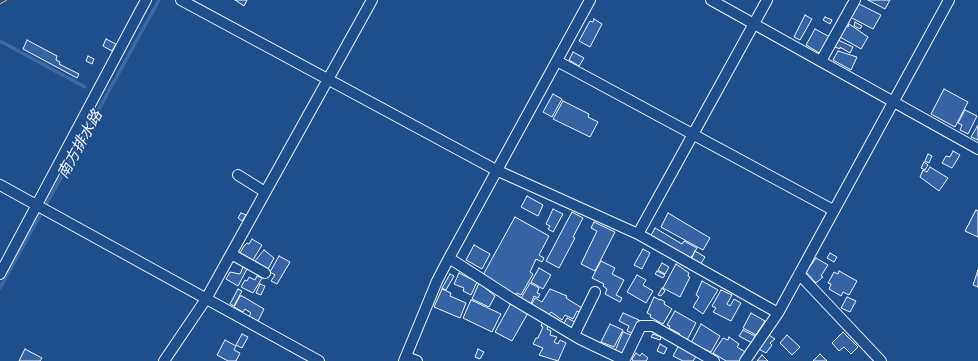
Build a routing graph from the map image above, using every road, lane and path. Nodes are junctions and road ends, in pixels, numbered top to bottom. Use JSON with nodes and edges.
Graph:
{"nodes":[{"id":1,"x":146,"y":0,"type":"edge"},
{"id":2,"x":181,"y":0,"type":"edge"},
{"id":3,"x":372,"y":0,"type":"edge"},
{"id":4,"x":590,"y":0,"type":"edge"},
{"id":5,"x":711,"y":0,"type":"edge"},
{"id":6,"x":767,"y":0,"type":"edge"},
{"id":7,"x":855,"y":0,"type":"edge"},
{"id":8,"x":948,"y":0,"type":"edge"},
{"id":9,"x":755,"y":24,"type":"junction"},
{"id":10,"x":557,"y":61,"type":"junction"},
{"id":11,"x":821,"y":61,"type":"junction"},
{"id":12,"x":326,"y":79,"type":"junction"},
{"id":13,"x":892,"y":102,"type":"junction"},
{"id":14,"x":693,"y":135,"type":"junction"},
{"id":15,"x":978,"y":149,"type":"edge"},
{"id":16,"x":496,"y":170,"type":"junction"},
{"id":17,"x":238,"y":175,"type":"dead end"},
{"id":18,"x":0,"y":185,"type":"edge"},
{"id":19,"x":265,"y":192,"type":"junction"},
{"id":20,"x":38,"y":206,"type":"junction"},
{"id":21,"x":833,"y":210,"type":"junction"},
{"id":22,"x":638,"y":234,"type":"junction"},
{"id":23,"x":231,"y":254,"type":"junction"},
{"id":24,"x":449,"y":258,"type":"junction"},
{"id":25,"x":265,"y":273,"type":"dead end"},
{"id":26,"x":0,"y":274,"type":"edge"},
{"id":27,"x":799,"y":274,"type":"junction"},
{"id":28,"x":595,"y":292,"type":"dead end"},
{"id":29,"x":206,"y":299,"type":"junction"},
{"id":30,"x":778,"y":313,"type":"junction"},
{"id":31,"x":574,"y":335,"type":"junction"},
{"id":32,"x":405,"y":359,"type":"edge"},
{"id":33,"x":164,"y":361,"type":"edge"},
{"id":34,"x":319,"y":361,"type":"edge"},
{"id":35,"x":417,"y":361,"type":"edge"},
{"id":36,"x":624,"y":361,"type":"edge"},
{"id":37,"x":714,"y":361,"type":"edge"},
{"id":38,"x":745,"y":361,"type":"edge"},
{"id":39,"x":881,"y":361,"type":"edge"}],
"edges":[{"from":1,"to":20,"type":"street"},
{"from":2,"to":12,"type":"street"},
{"from":3,"to":12,"type":"street"},
{"from":4,"to":10,"type":"street"},
{"from":5,"to":9,"type":"street"},
{"from":6,"to":9,"type":"street"},
{"from":7,"to":11,"type":"street"},
{"from":8,"to":13,"type":"street"},
{"from":9,"to":11,"type":"street"},
{"from":9,"to":14,"type":"street"},
{"from":10,"to":14,"type":"street"},
{"from":10,"to":16,"type":"street"},
{"from":11,"to":13,"type":"street"},
{"from":12,"to":16,"type":"street"},
{"from":12,"to":19,"type":"street"},
{"from":13,"to":15,"type":"street"},
{"from":13,"to":21,"type":"street"},
{"from":14,"to":21,"type":"street"},
{"from":14,"to":22,"type":"street"},
{"from":16,"to":22,"type":"street"},
{"from":16,"to":24,"type":"street"},
{"from":17,"to":19,"type":"street"},
{"from":18,"to":20,"type":"street"},
{"from":19,"to":23,"type":"street"},
{"from":20,"to":26,"type":"street"},
{"from":20,"to":29,"type":"street"},
{"from":21,"to":27,"type":"street"},
{"from":22,"to":30,"type":"street"},
{"from":23,"to":25,"type":"street"},
{"from":23,"to":29,"type":"street"},
{"from":24,"to":31,"type":"street"},
{"from":24,"to":32,"type":"street"},
{"from":27,"to":30,"type":"street"},
{"from":27,"to":39,"type":"street"},
{"from":28,"to":31,"type":"street"},
{"from":29,"to":33,"type":"street"},
{"from":29,"to":34,"type":"street"},
{"from":30,"to":38,"type":"street"},
{"from":31,"to":36,"type":"street"},
{"from":32,"to":35,"type":"street"},
{"from":36,"to":37,"type":"street"}]}
